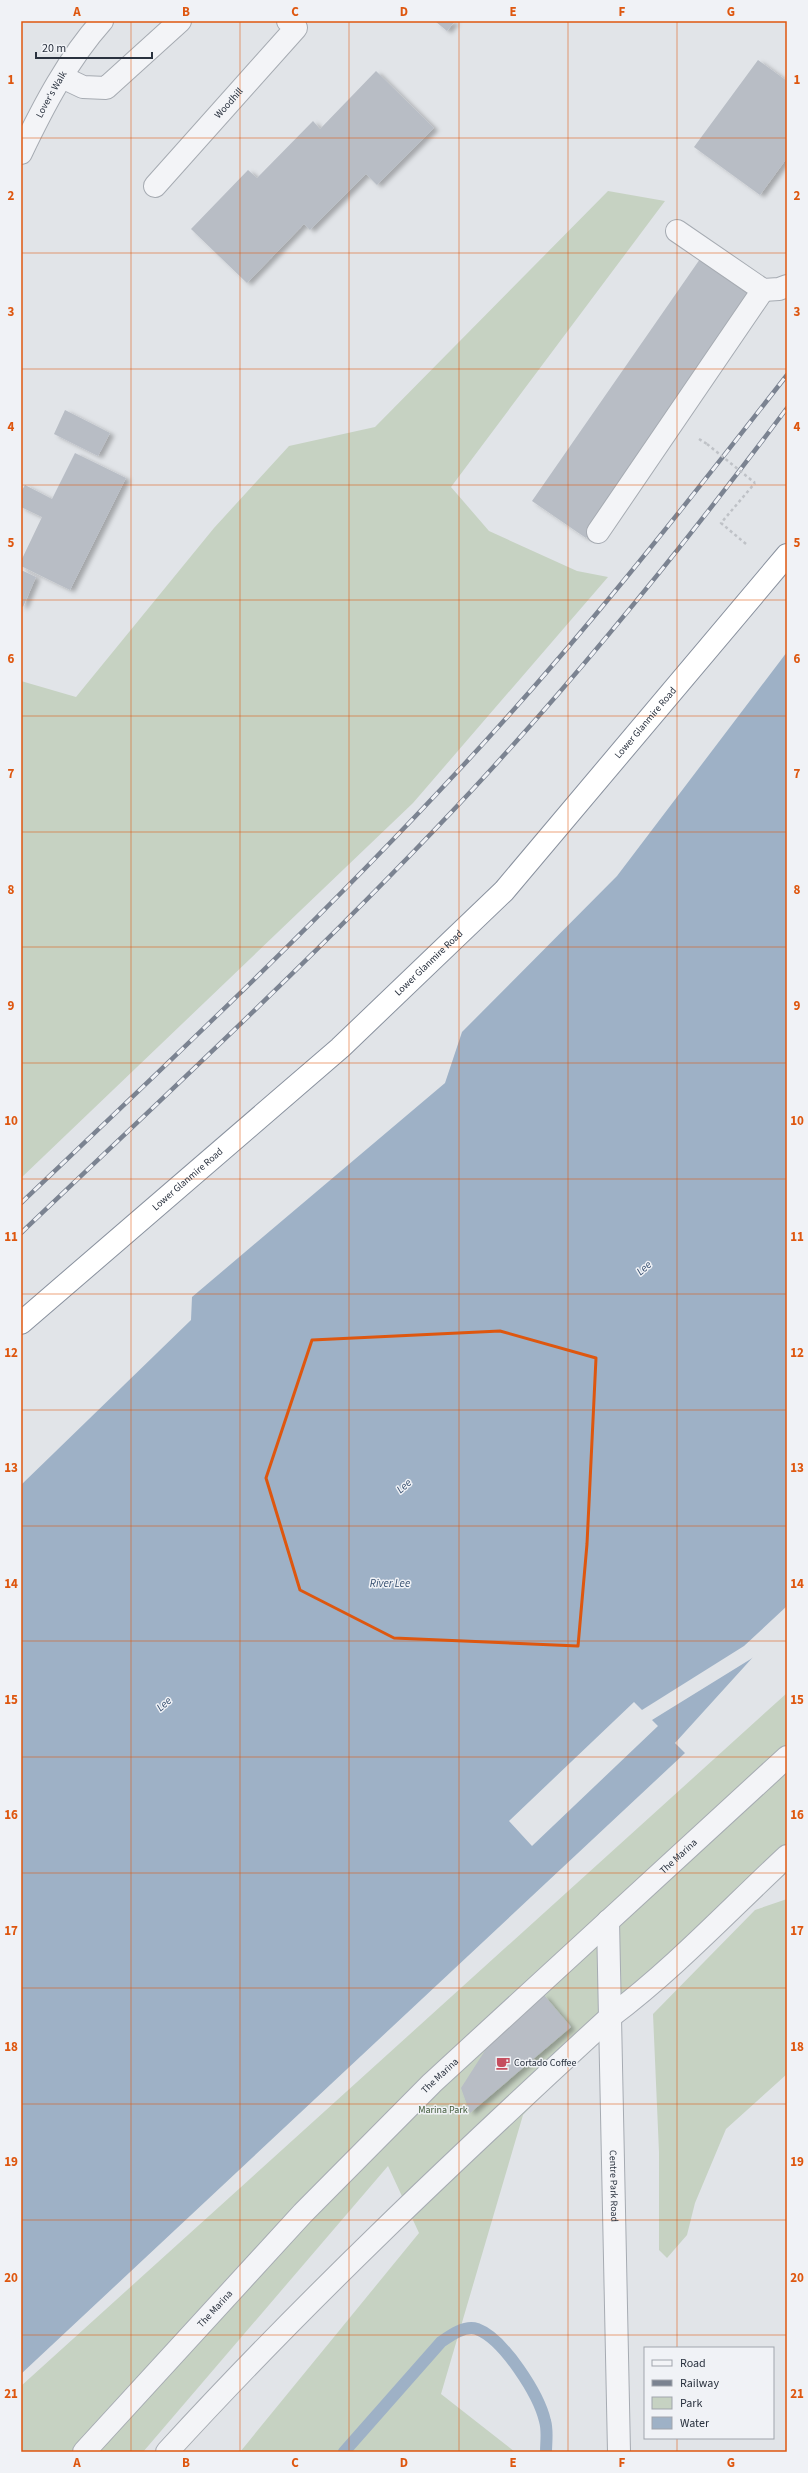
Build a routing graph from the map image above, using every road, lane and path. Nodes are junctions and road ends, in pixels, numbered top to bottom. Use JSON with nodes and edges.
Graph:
{"nodes":[{"id":1,"x":102,"y":21,"type":"edge"},
{"id":2,"x":180,"y":21,"type":"edge"},
{"id":3,"x":288,"y":21,"type":"edge"},
{"id":4,"x":62,"y":77,"type":"junction"},
{"id":5,"x":21,"y":153,"type":"edge"},
{"id":6,"x":155,"y":186,"type":"dead end"},
{"id":7,"x":677,"y":230,"type":"dead end"},
{"id":8,"x":787,"y":286,"type":"edge"},
{"id":9,"x":763,"y":290,"type":"junction"},
{"id":10,"x":707,"y":444,"type":"dead end"},
{"id":11,"x":598,"y":532,"type":"dead end"},
{"id":12,"x":746,"y":544,"type":"dead end"},
{"id":13,"x":787,"y":555,"type":"edge"},
{"id":14,"x":21,"y":1323,"type":"edge"},
{"id":15,"x":787,"y":1757,"type":"edge"},
{"id":16,"x":787,"y":1856,"type":"edge"},
{"id":17,"x":608,"y":1921,"type":"junction"},
{"id":18,"x":610,"y":2017,"type":"junction"},
{"id":19,"x":84,"y":2452,"type":"edge"},
{"id":20,"x":168,"y":2452,"type":"edge"},
{"id":21,"x":619,"y":2452,"type":"edge"}],
"edges":[{"from":1,"to":4,"type":"street","name":"Lover's Walk"},
{"from":2,"to":4,"type":"street"},
{"from":3,"to":6,"type":"street","name":"Woodhill"},
{"from":4,"to":5,"type":"street","name":"Lover's Walk"},
{"from":7,"to":9,"type":"street"},
{"from":8,"to":9,"type":"street"},
{"from":9,"to":11,"type":"street"},
{"from":10,"to":12,"type":"path","bridge":true},
{"from":13,"to":14,"type":"highway","name":"Lower Glanmire Road"},
{"from":15,"to":17,"type":"street","name":"The Marina"},
{"from":16,"to":18,"type":"street"},
{"from":17,"to":18,"type":"street","name":"Centre Park Road"},
{"from":17,"to":19,"type":"street","name":"The Marina"},
{"from":18,"to":20,"type":"street"},
{"from":18,"to":21,"type":"street","name":"Centre Park Road"}]}
